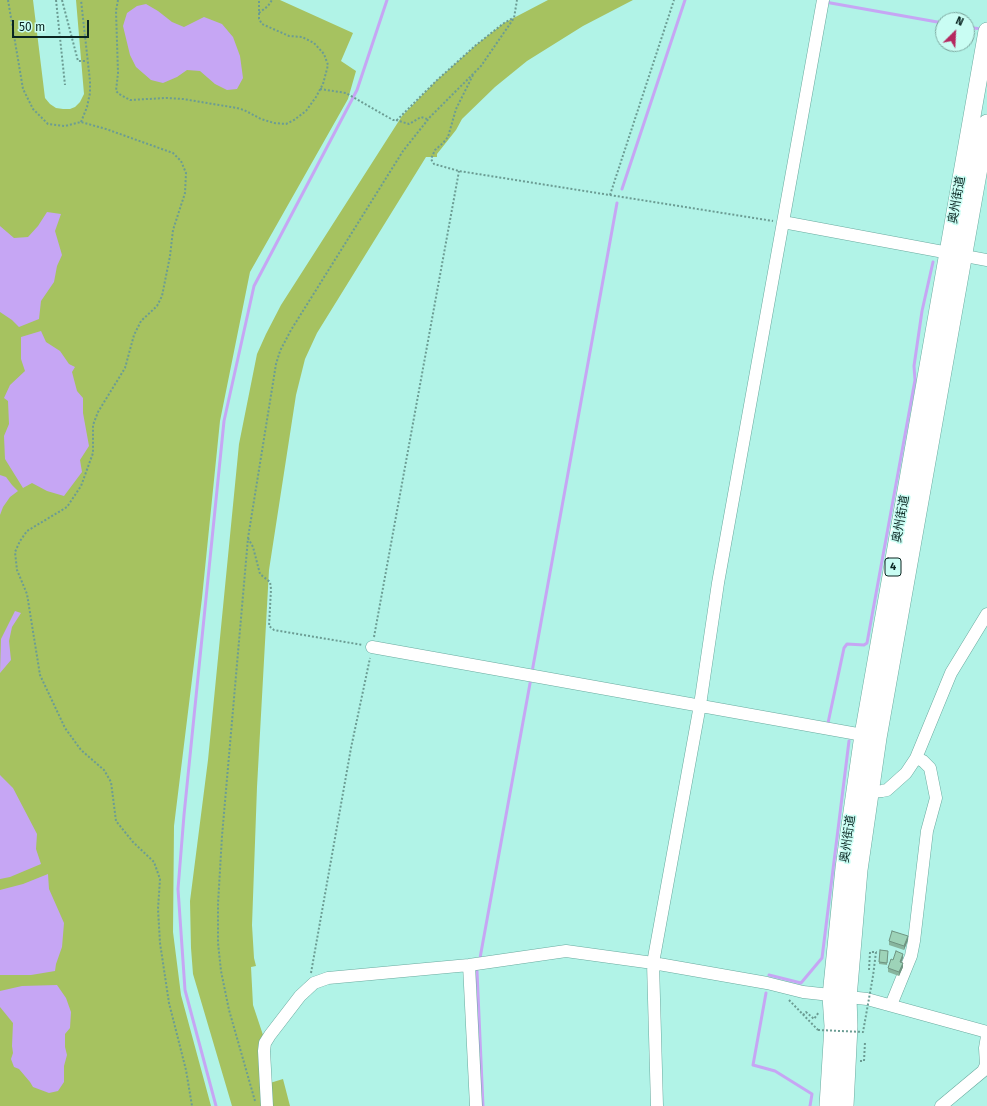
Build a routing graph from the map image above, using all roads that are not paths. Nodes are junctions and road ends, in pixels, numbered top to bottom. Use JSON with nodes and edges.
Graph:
{"nodes":[{"id":1,"x":823,"y":0,"type":"edge"},
{"id":2,"x":987,"y":31,"type":"edge"},
{"id":3,"x":987,"y":123,"type":"edge"},
{"id":4,"x":783,"y":222,"type":"junction"},
{"id":5,"x":956,"y":254,"type":"junction"},
{"id":6,"x":987,"y":260,"type":"edge"},
{"id":7,"x":987,"y":614,"type":"edge"},
{"id":8,"x":372,"y":647,"type":"road end"},
{"id":9,"x":700,"y":705,"type":"junction"},
{"id":10,"x":863,"y":735,"type":"junction"},
{"id":11,"x":916,"y":758,"type":"junction"},
{"id":12,"x":870,"y":792,"type":"junction"},
{"id":13,"x":654,"y":963,"type":"junction"},
{"id":14,"x":469,"y":965,"type":"junction"},
{"id":15,"x":831,"y":996,"type":"junction"},
{"id":16,"x":848,"y":998,"type":"junction"},
{"id":17,"x":891,"y":1005,"type":"junction"},
{"id":18,"x":987,"y":1032,"type":"edge"},
{"id":19,"x":987,"y":1036,"type":"edge"},
{"id":20,"x":267,"y":1106,"type":"edge"},
{"id":21,"x":476,"y":1106,"type":"edge"},
{"id":22,"x":658,"y":1106,"type":"edge"},
{"id":23,"x":828,"y":1106,"type":"edge"},
{"id":24,"x":845,"y":1106,"type":"edge"},
{"id":25,"x":941,"y":1106,"type":"edge"}],
"edges":[{"from":1,"to":4,"type":"street"},
{"from":2,"to":5,"type":"highway","name":"奥州街道","number":"4"},
{"from":3,"to":5,"type":"highway","name":"奥州街道","number":"4"},
{"from":4,"to":5,"type":"street"},
{"from":4,"to":9,"type":"street"},
{"from":5,"to":6,"type":"street"},
{"from":5,"to":10,"type":"highway","name":"奥州街道","number":"4"},
{"from":5,"to":12,"type":"highway","name":"奥州街道","number":"4"},
{"from":7,"to":11,"type":"street"},
{"from":8,"to":9,"type":"street"},
{"from":9,"to":10,"type":"street"},
{"from":9,"to":13,"type":"street"},
{"from":10,"to":15,"type":"highway","name":"奥州街道","number":"4"},
{"from":11,"to":12,"type":"street"},
{"from":11,"to":17,"type":"street"},
{"from":12,"to":16,"type":"highway","name":"奥州街道","number":"4"},
{"from":13,"to":14,"type":"street"},
{"from":13,"to":15,"type":"street"},
{"from":13,"to":22,"type":"street"},
{"from":14,"to":20,"type":"street"},
{"from":14,"to":21,"type":"street"},
{"from":15,"to":16,"type":"street"},
{"from":15,"to":23,"type":"highway","name":"奥州街道","number":"4"},
{"from":16,"to":17,"type":"street"},
{"from":16,"to":24,"type":"highway","name":"奥州街道","number":"4"},
{"from":17,"to":18,"type":"street"},
{"from":19,"to":25,"type":"street"}]}
